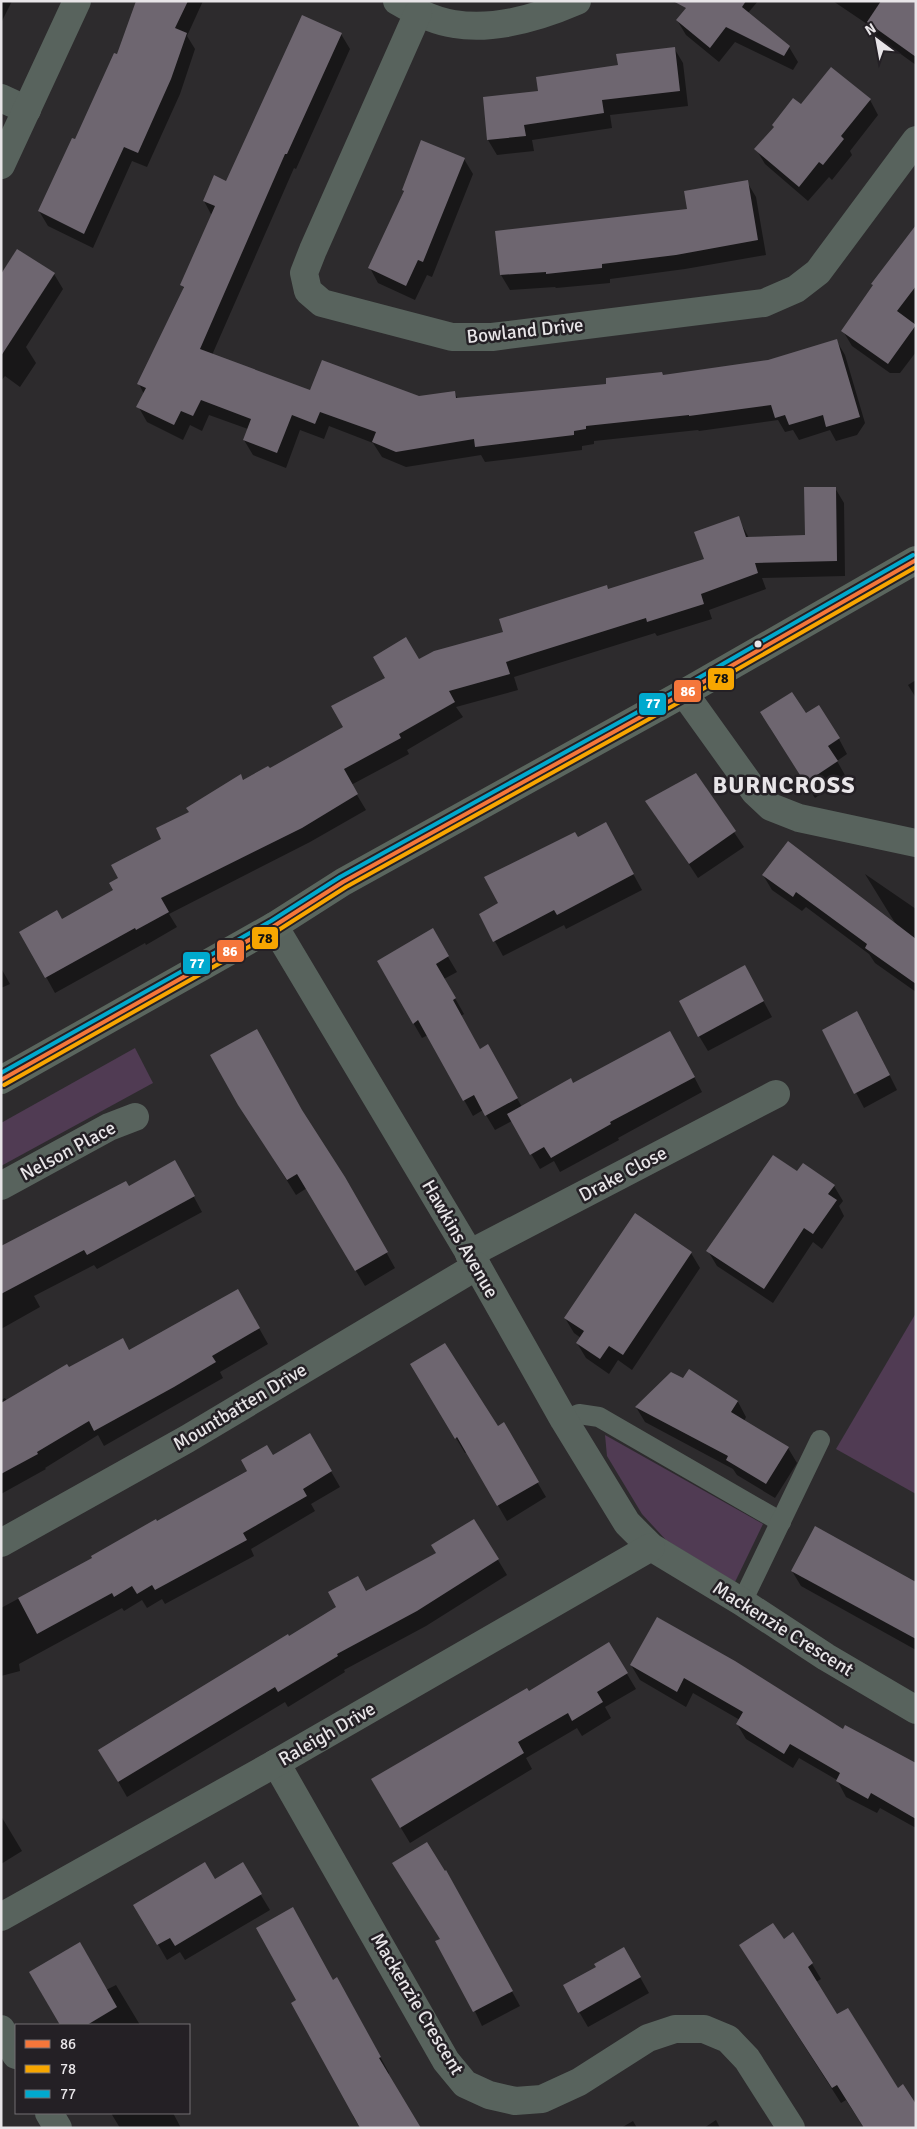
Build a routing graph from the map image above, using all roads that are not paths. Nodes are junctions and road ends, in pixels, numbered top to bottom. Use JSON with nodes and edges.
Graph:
{"nodes":[{"id":1,"x":77,"y":1,"type":"edge"},
{"id":2,"x":577,"y":1,"type":"edge"},
{"id":3,"x":407,"y":7,"type":"edge"},
{"id":4,"x":1,"y":98,"type":"edge"},
{"id":5,"x":27,"y":110,"type":"junction"},
{"id":6,"x":916,"y":140,"type":"edge"},
{"id":7,"x":1,"y":165,"type":"edge"},
{"id":8,"x":916,"y":560,"type":"edge"},
{"id":9,"x":684,"y":693,"type":"junction"},
{"id":10,"x":916,"y":843,"type":"edge"},
{"id":11,"x":274,"y":926,"type":"junction"},
{"id":12,"x":1,"y":1080,"type":"edge"},
{"id":13,"x":776,"y":1094,"type":"dead end"},
{"id":14,"x":135,"y":1118,"type":"dead end"},
{"id":15,"x":1,"y":1186,"type":"edge"},
{"id":16,"x":473,"y":1260,"type":"junction"},
{"id":17,"x":564,"y":1420,"type":"junction"},
{"id":18,"x":820,"y":1440,"type":"dead end"},
{"id":19,"x":781,"y":1522,"type":"junction"},
{"id":20,"x":1,"y":1543,"type":"edge"},
{"id":21,"x":651,"y":1547,"type":"junction"},
{"id":22,"x":742,"y":1602,"type":"junction"},
{"id":23,"x":916,"y":1710,"type":"edge"},
{"id":24,"x":276,"y":1763,"type":"junction"},
{"id":25,"x":1,"y":1917,"type":"edge"},
{"id":26,"x":1,"y":2029,"type":"edge"},
{"id":27,"x":15,"y":2054,"type":"edge"},
{"id":28,"x":50,"y":2114,"type":"edge"},
{"id":29,"x":58,"y":2128,"type":"edge"},
{"id":30,"x":791,"y":2128,"type":"edge"}],
"edges":[{"from":1,"to":5,"type":"street"},
{"from":2,"to":3,"type":"street"},
{"from":3,"to":6,"type":"street","name":"Bowland Drive"},
{"from":4,"to":5,"type":"street"},
{"from":5,"to":7,"type":"street"},
{"from":8,"to":9,"type":"main road"},
{"from":9,"to":10,"type":"street"},
{"from":9,"to":11,"type":"main road"},
{"from":11,"to":12,"type":"main road"},
{"from":11,"to":16,"type":"street","name":"Hawkins Avenue"},
{"from":13,"to":16,"type":"street","name":"Drake Close"},
{"from":14,"to":15,"type":"street","name":"Nelson Place"},
{"from":16,"to":17,"type":"street","name":"Hawkins Avenue"},
{"from":16,"to":20,"type":"street","name":"Mountbatten Drive"},
{"from":17,"to":19,"type":"lane"},
{"from":17,"to":21,"type":"street","name":"Hawkins Avenue"},
{"from":18,"to":19,"type":"lane"},
{"from":19,"to":22,"type":"lane"},
{"from":21,"to":22,"type":"street","name":"Mackenzie Crescent"},
{"from":21,"to":24,"type":"street","name":"Raleigh Drive"},
{"from":22,"to":23,"type":"street","name":"Mackenzie Crescent"},
{"from":24,"to":25,"type":"street","name":"Raleigh Drive"},
{"from":24,"to":30,"type":"street","name":"Mackenzie Crescent"},
{"from":26,"to":27,"type":"street"},
{"from":28,"to":29,"type":"street"}]}
